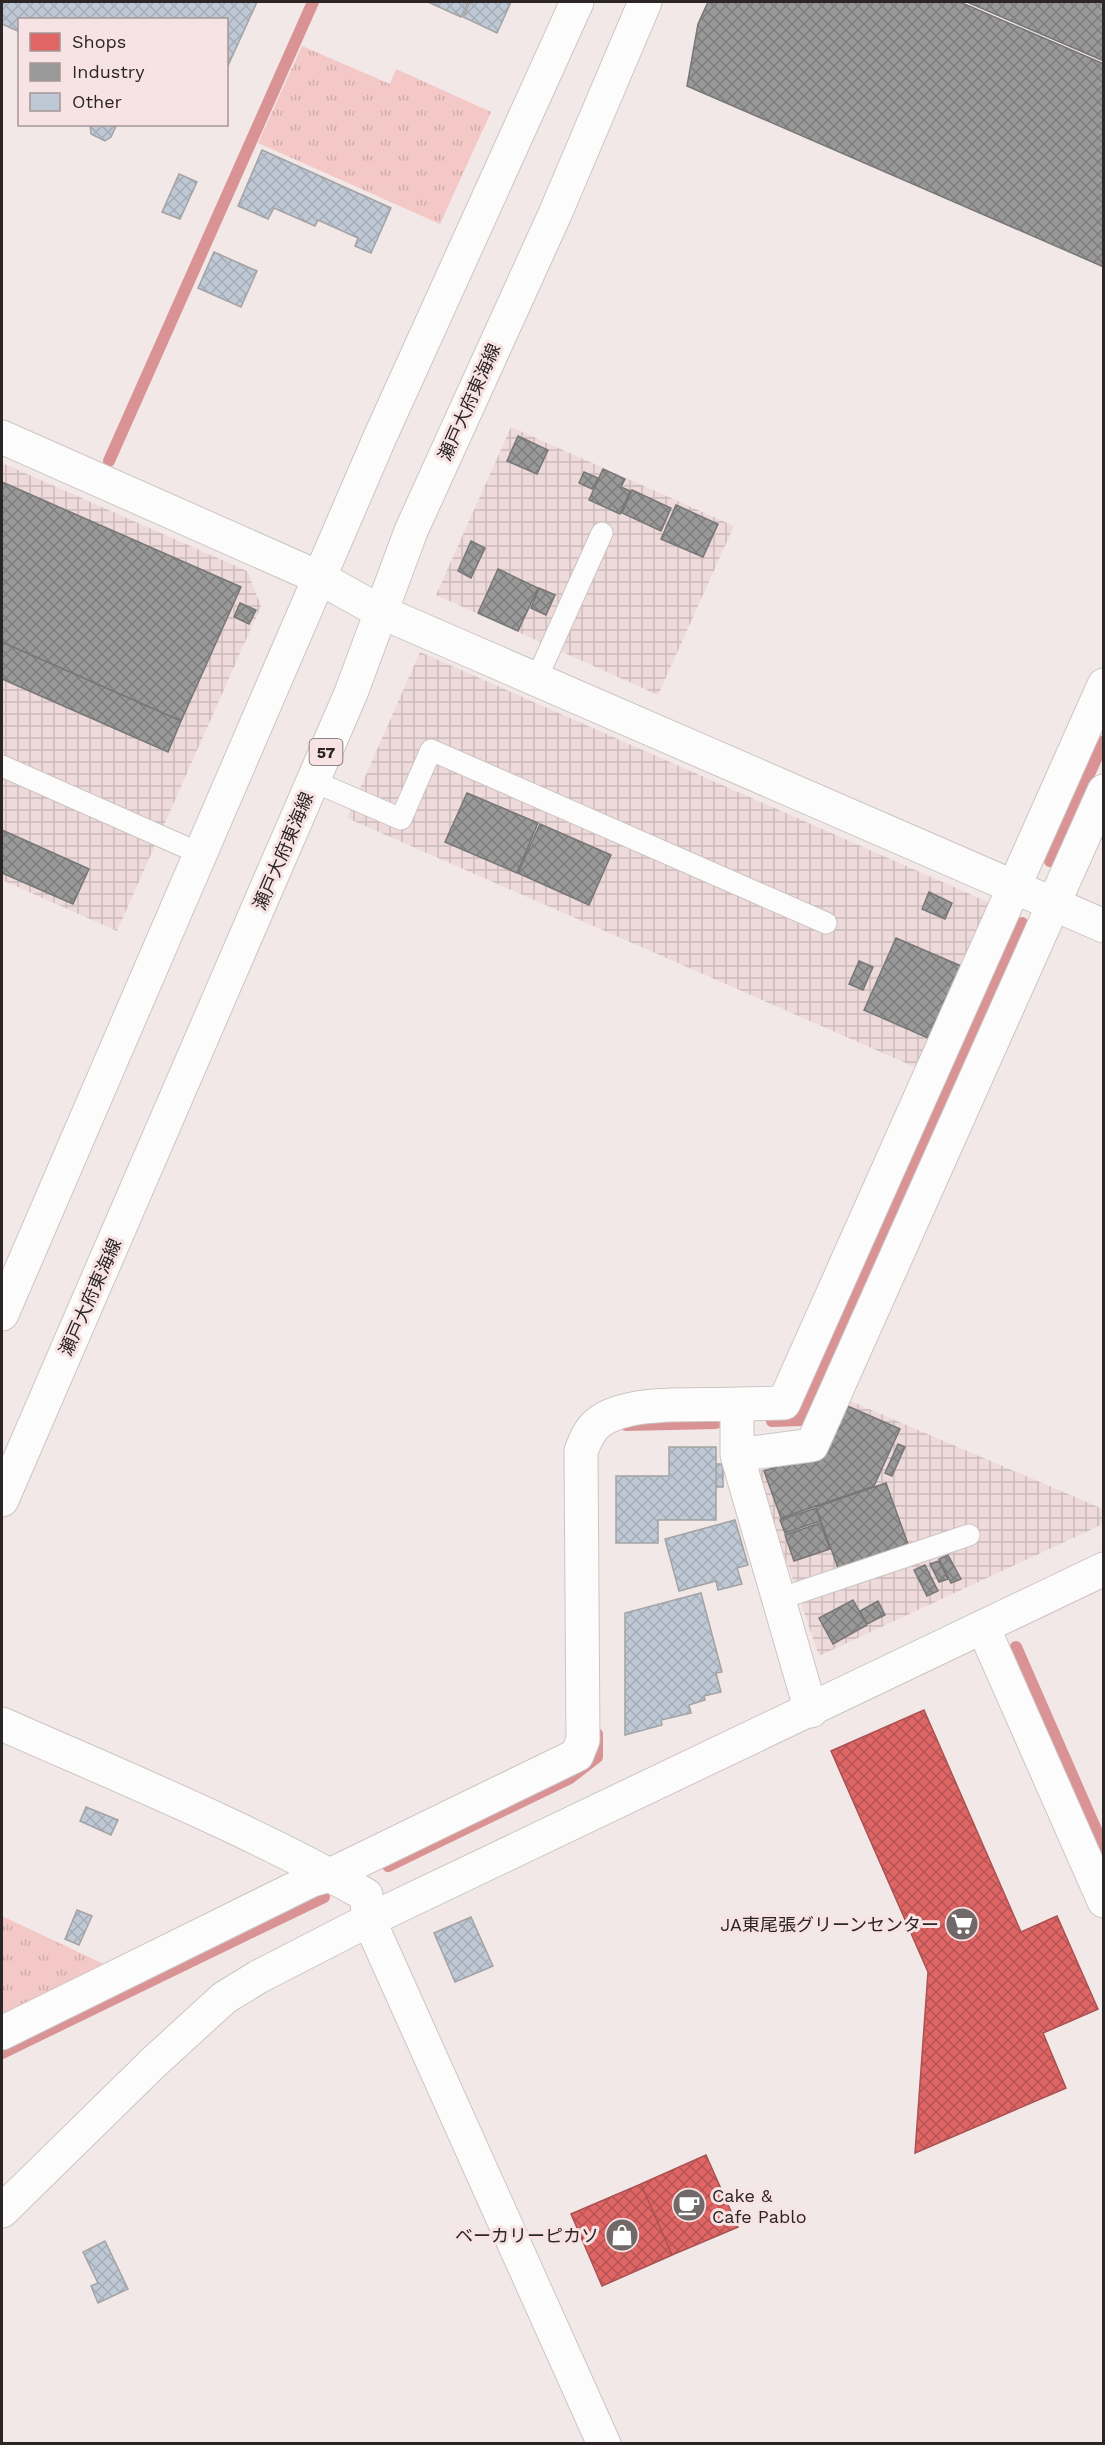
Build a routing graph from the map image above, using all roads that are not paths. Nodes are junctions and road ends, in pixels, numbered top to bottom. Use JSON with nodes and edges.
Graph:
{"nodes":[{"id":1,"x":577,"y":2,"type":"edge"},
{"id":2,"x":645,"y":2,"type":"edge"},
{"id":3,"x":2,"y":437,"type":"edge"},
{"id":4,"x":602,"y":533,"type":"dead end"},
{"id":5,"x":320,"y":578,"type":"junction"},
{"id":6,"x":381,"y":612,"type":"junction"},
{"id":7,"x":536,"y":680,"type":"junction"},
{"id":8,"x":1104,"y":685,"type":"edge"},
{"id":9,"x":2,"y":766,"type":"edge"},
{"id":10,"x":314,"y":781,"type":"junction"},
{"id":11,"x":1104,"y":791,"type":"edge"},
{"id":12,"x":201,"y":854,"type":"junction"},
{"id":13,"x":1014,"y":888,"type":"junction"},
{"id":14,"x":1053,"y":904,"type":"junction"},
{"id":15,"x":826,"y":923,"type":"dead end"},
{"id":16,"x":1104,"y":926,"type":"edge"},
{"id":17,"x":2,"y":1314,"type":"edge"},
{"id":18,"x":737,"y":1404,"type":"junction"},
{"id":19,"x":737,"y":1455,"type":"junction"},
{"id":20,"x":2,"y":1500,"type":"edge"},
{"id":21,"x":969,"y":1534,"type":"dead end"},
{"id":22,"x":1104,"y":1569,"type":"edge"},
{"id":23,"x":779,"y":1599,"type":"junction"},
{"id":24,"x":983,"y":1628,"type":"junction"},
{"id":25,"x":811,"y":1711,"type":"junction"},
{"id":26,"x":2,"y":1724,"type":"edge"},
{"id":27,"x":330,"y":1875,"type":"junction"},
{"id":28,"x":1104,"y":1901,"type":"edge"},
{"id":29,"x":369,"y":1920,"type":"junction"},
{"id":30,"x":2,"y":2033,"type":"edge"},
{"id":31,"x":2,"y":2211,"type":"edge"},
{"id":32,"x":604,"y":2444,"type":"edge"}],
"edges":[{"from":1,"to":5,"type":"street"},
{"from":2,"to":6,"type":"street","name":"瀬戸大府東海線","number":"57"},
{"from":3,"to":5,"type":"street"},
{"from":4,"to":7,"type":"lane"},
{"from":5,"to":6,"type":"street"},
{"from":5,"to":12,"type":"street"},
{"from":6,"to":7,"type":"street"},
{"from":6,"to":10,"type":"street","name":"瀬戸大府東海線","number":"57"},
{"from":7,"to":13,"type":"street"},
{"from":8,"to":13,"type":"street"},
{"from":9,"to":12,"type":"lane"},
{"from":10,"to":15,"type":"lane"},
{"from":10,"to":20,"type":"street","name":"瀬戸大府東海線","number":"57"},
{"from":11,"to":14,"type":"street"},
{"from":12,"to":17,"type":"street"},
{"from":13,"to":14,"type":"street"},
{"from":13,"to":18,"type":"street"},
{"from":14,"to":16,"type":"street"},
{"from":14,"to":19,"type":"street"},
{"from":18,"to":19,"type":"street"},
{"from":18,"to":27,"type":"street"},
{"from":19,"to":23,"type":"street"},
{"from":21,"to":23,"type":"lane"},
{"from":22,"to":24,"type":"street"},
{"from":23,"to":25,"type":"street"},
{"from":24,"to":25,"type":"street"},
{"from":24,"to":28,"type":"street"},
{"from":25,"to":29,"type":"street"},
{"from":26,"to":27,"type":"street"},
{"from":27,"to":29,"type":"street"},
{"from":27,"to":30,"type":"street"},
{"from":29,"to":31,"type":"street"},
{"from":29,"to":32,"type":"street"}]}
